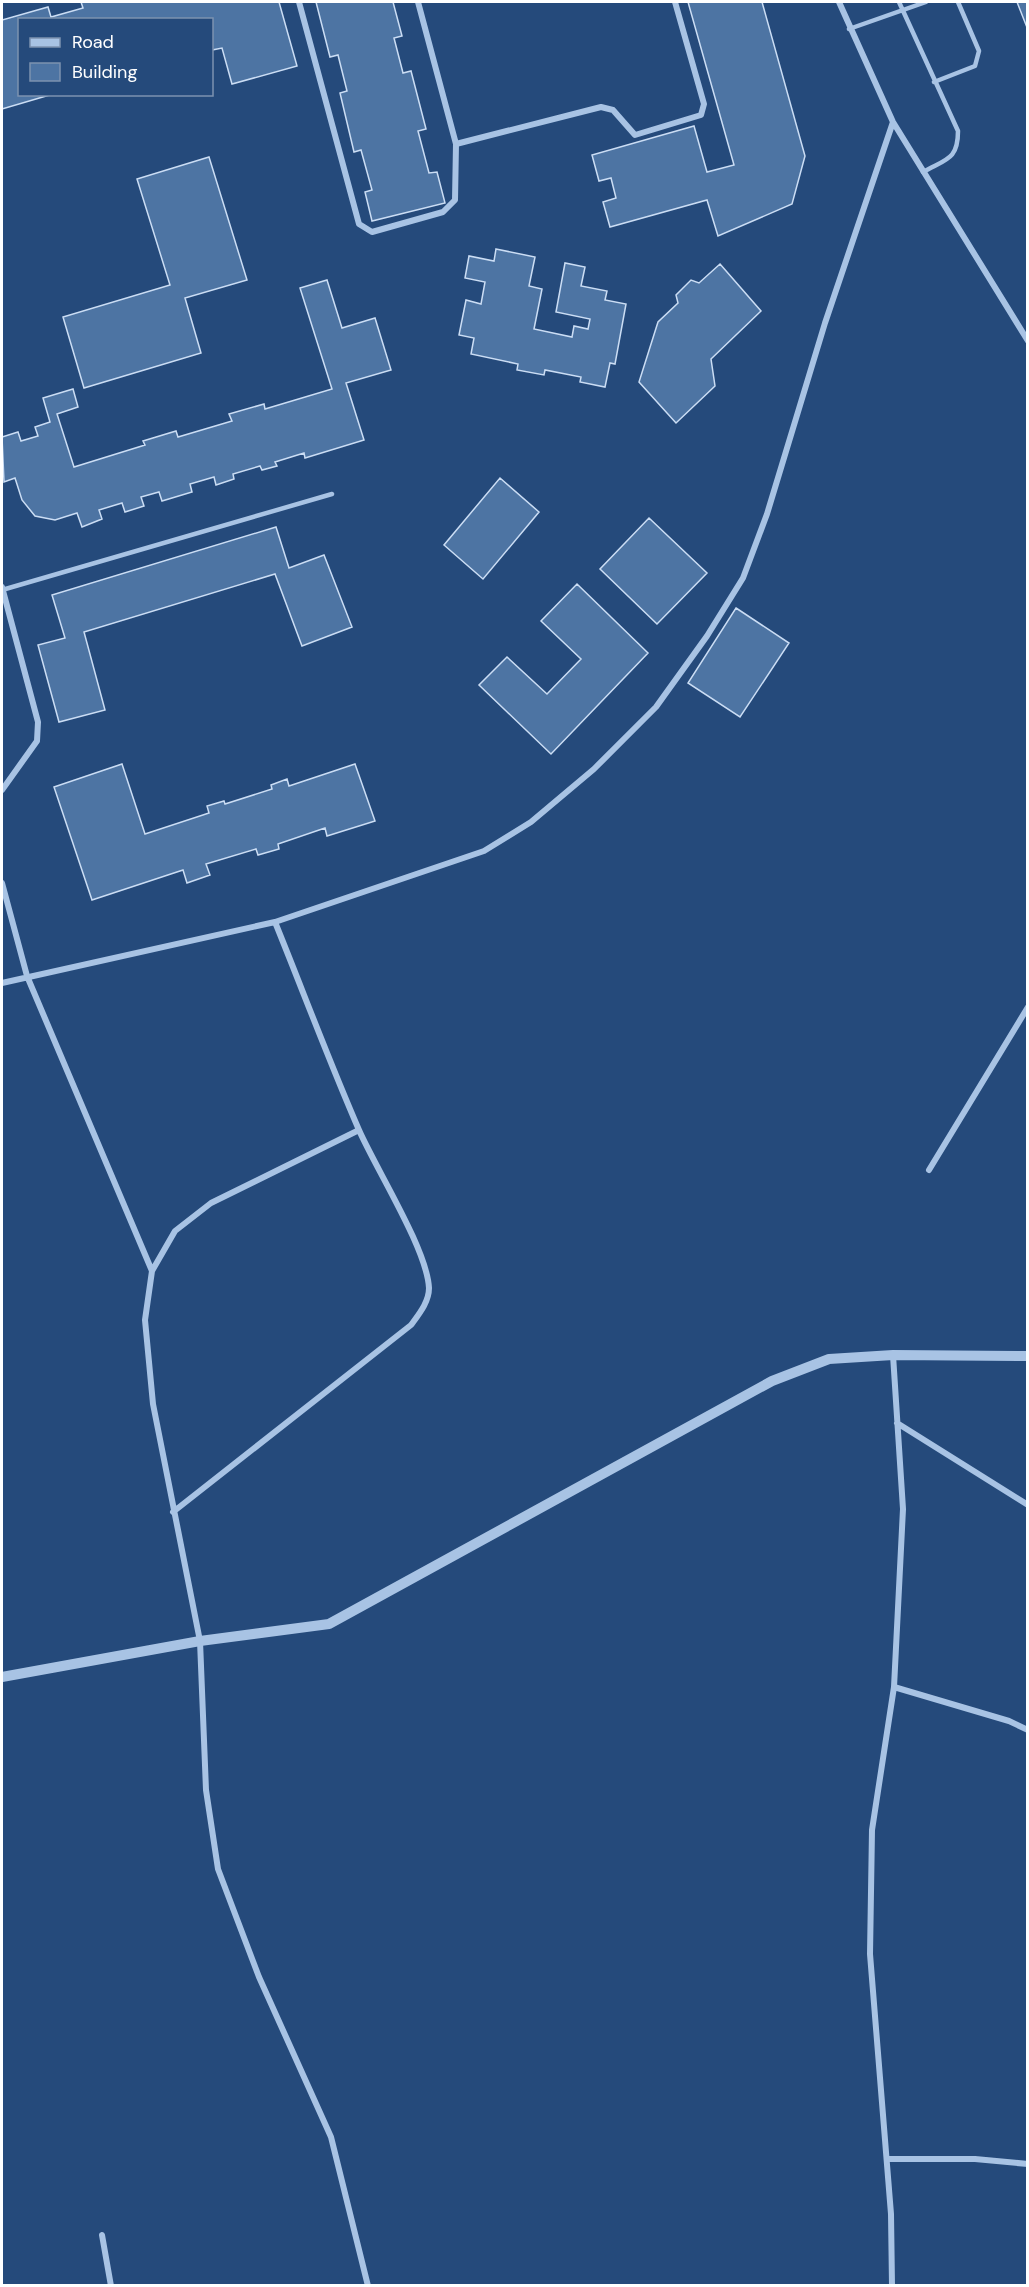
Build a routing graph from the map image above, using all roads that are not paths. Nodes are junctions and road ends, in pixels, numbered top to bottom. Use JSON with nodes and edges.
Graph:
{"nodes":[{"id":1,"x":299,"y":2,"type":"edge"},
{"id":2,"x":418,"y":2,"type":"edge"},
{"id":3,"x":675,"y":2,"type":"edge"},
{"id":4,"x":839,"y":2,"type":"edge"},
{"id":5,"x":899,"y":2,"type":"edge"},
{"id":6,"x":926,"y":2,"type":"edge"},
{"id":7,"x":958,"y":2,"type":"edge"},
{"id":8,"x":903,"y":10,"type":"junction"},
{"id":9,"x":849,"y":29,"type":"junction"},
{"id":10,"x":934,"y":82,"type":"junction"},
{"id":11,"x":893,"y":122,"type":"junction"},
{"id":12,"x":456,"y":144,"type":"junction"},
{"id":13,"x":923,"y":172,"type":"junction"},
{"id":14,"x":1028,"y":341,"type":"edge"},
{"id":15,"x":332,"y":494,"type":"dead end"},
{"id":16,"x":2,"y":588,"type":"edge"},
{"id":17,"x":2,"y":790,"type":"edge"},
{"id":18,"x":2,"y":884,"type":"edge"},
{"id":19,"x":275,"y":922,"type":"junction"},
{"id":20,"x":27,"y":976,"type":"junction"},
{"id":21,"x":2,"y":983,"type":"edge"},
{"id":22,"x":1028,"y":1007,"type":"edge"},
{"id":23,"x":359,"y":1130,"type":"junction"},
{"id":24,"x":929,"y":1170,"type":"dead end"},
{"id":25,"x":152,"y":1271,"type":"junction"},
{"id":26,"x":893,"y":1355,"type":"junction"},
{"id":27,"x":1028,"y":1356,"type":"edge"},
{"id":28,"x":897,"y":1423,"type":"junction"},
{"id":29,"x":1028,"y":1505,"type":"edge"},
{"id":30,"x":173,"y":1512,"type":"junction"},
{"id":31,"x":200,"y":1641,"type":"junction"},
{"id":32,"x":2,"y":1677,"type":"edge"},
{"id":33,"x":894,"y":1687,"type":"junction"},
{"id":34,"x":1028,"y":1730,"type":"edge"},
{"id":35,"x":887,"y":2159,"type":"junction"},
{"id":36,"x":1028,"y":2164,"type":"edge"},
{"id":37,"x":102,"y":2235,"type":"dead end"},
{"id":38,"x":111,"y":2286,"type":"edge"},
{"id":39,"x":368,"y":2286,"type":"edge"},
{"id":40,"x":892,"y":2286,"type":"edge"}],
"edges":[{"from":1,"to":12,"type":"street"},
{"from":2,"to":12,"type":"street"},
{"from":3,"to":12,"type":"street"},
{"from":4,"to":9,"type":"street"},
{"from":5,"to":8,"type":"lane"},
{"from":6,"to":8,"type":"lane"},
{"from":7,"to":10,"type":"lane"},
{"from":8,"to":9,"type":"lane"},
{"from":8,"to":10,"type":"lane"},
{"from":9,"to":11,"type":"street"},
{"from":10,"to":13,"type":"lane"},
{"from":11,"to":13,"type":"street"},
{"from":11,"to":19,"type":"street"},
{"from":13,"to":14,"type":"street"},
{"from":15,"to":16,"type":"lane"},
{"from":16,"to":17,"type":"street"},
{"from":18,"to":20,"type":"street"},
{"from":19,"to":20,"type":"street"},
{"from":19,"to":23,"type":"street"},
{"from":20,"to":21,"type":"street"},
{"from":20,"to":25,"type":"street"},
{"from":22,"to":24,"type":"street"},
{"from":23,"to":25,"type":"street"},
{"from":23,"to":30,"type":"street"},
{"from":25,"to":30,"type":"street"},
{"from":26,"to":27,"type":"street"},
{"from":26,"to":28,"type":"street"},
{"from":26,"to":31,"type":"street"},
{"from":28,"to":29,"type":"street"},
{"from":28,"to":33,"type":"street"},
{"from":30,"to":31,"type":"street"},
{"from":31,"to":32,"type":"street"},
{"from":31,"to":39,"type":"street"},
{"from":33,"to":34,"type":"street"},
{"from":33,"to":35,"type":"street"},
{"from":35,"to":36,"type":"street"},
{"from":35,"to":40,"type":"street"},
{"from":37,"to":38,"type":"street"}]}
